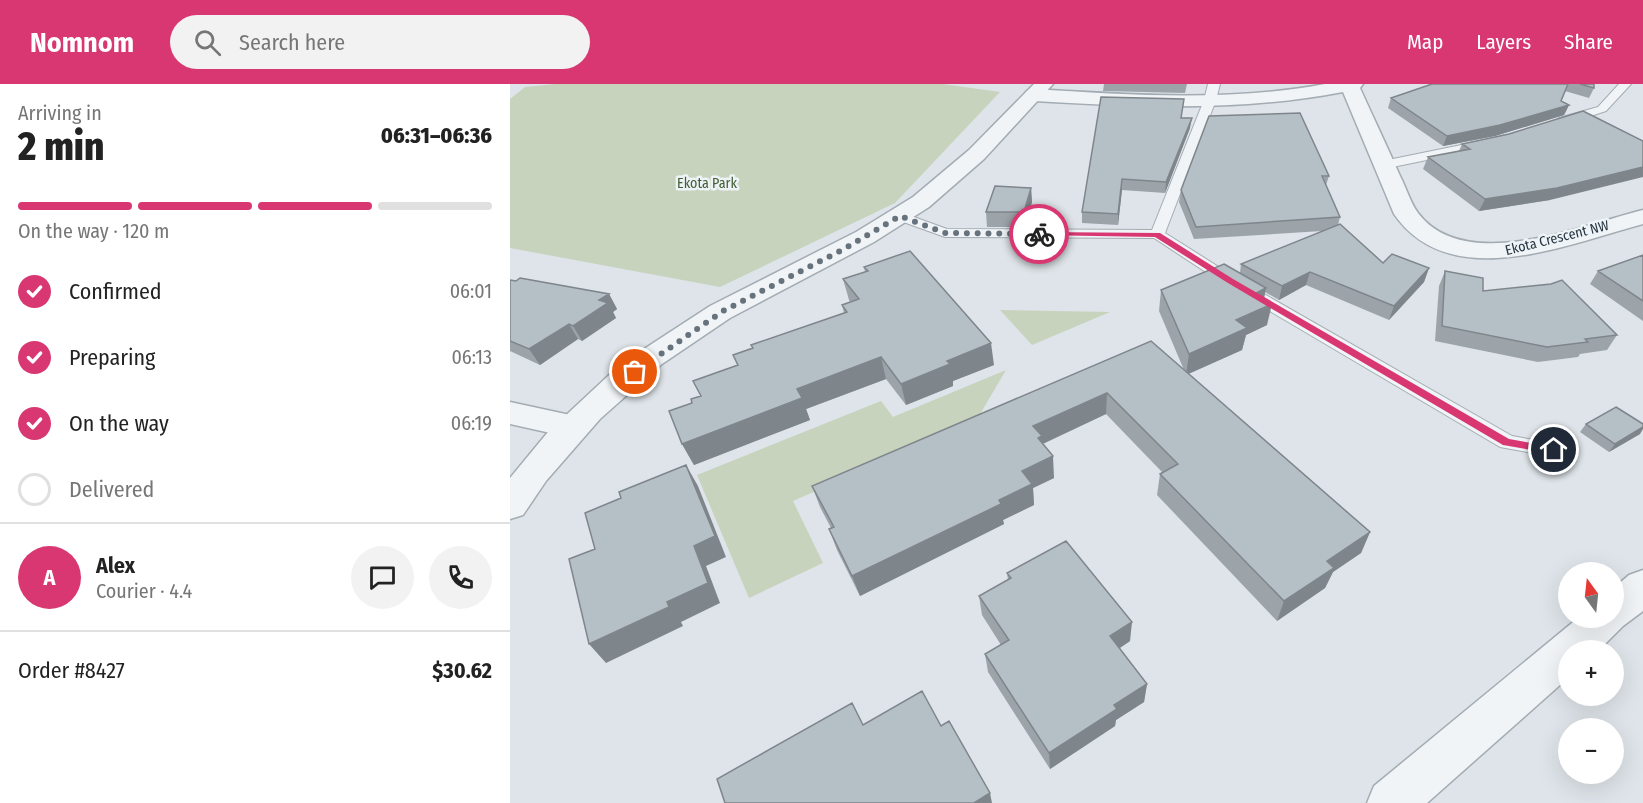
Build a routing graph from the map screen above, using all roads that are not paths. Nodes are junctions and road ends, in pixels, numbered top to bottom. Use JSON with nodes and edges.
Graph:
{"nodes":[{"id":1,"x":1625,"y":84,"type":"edge"},
{"id":2,"x":1351,"y":85,"type":"edge"},
{"id":3,"x":1039,"y":89,"type":"edge"},
{"id":4,"x":1212,"y":92,"type":"edge"},
{"id":5,"x":1550,"y":125,"type":"edge"},
{"id":6,"x":1499,"y":141,"type":"edge"},
{"id":7,"x":1383,"y":165,"type":"junction"},
{"id":8,"x":900,"y":216,"type":"junction"},
{"id":9,"x":1643,"y":217,"type":"edge"},
{"id":10,"x":1157,"y":234,"type":"junction"},
{"id":11,"x":510,"y":413,"type":"edge"},
{"id":12,"x":573,"y":426,"type":"junction"},
{"id":13,"x":1554,"y":450,"type":"dead end"},
{"id":14,"x":510,"y":505,"type":"edge"},
{"id":15,"x":1643,"y":587,"type":"edge"},
{"id":16,"x":1624,"y":603,"type":"edge"},
{"id":17,"x":1595,"y":628,"type":"edge"},
{"id":18,"x":1391,"y":803,"type":"edge"}],
"edges":[{"from":1,"to":5,"type":"lane"},
{"from":2,"to":4,"type":"street"},
{"from":2,"to":7,"type":"street","name":"Ekota Crescent NW"},
{"from":3,"to":4,"type":"street"},
{"from":3,"to":8,"type":"street"},
{"from":4,"to":10,"type":"lane"},
{"from":6,"to":7,"type":"lane"},
{"from":7,"to":9,"type":"street","name":"Ekota Crescent NW"},
{"from":8,"to":10,"type":"lane"},
{"from":8,"to":12,"type":"street"},
{"from":10,"to":13,"type":"lane"},
{"from":11,"to":12,"type":"street"},
{"from":12,"to":14,"type":"street"},
{"from":15,"to":16,"type":"street"},
{"from":17,"to":18,"type":"street"}]}
